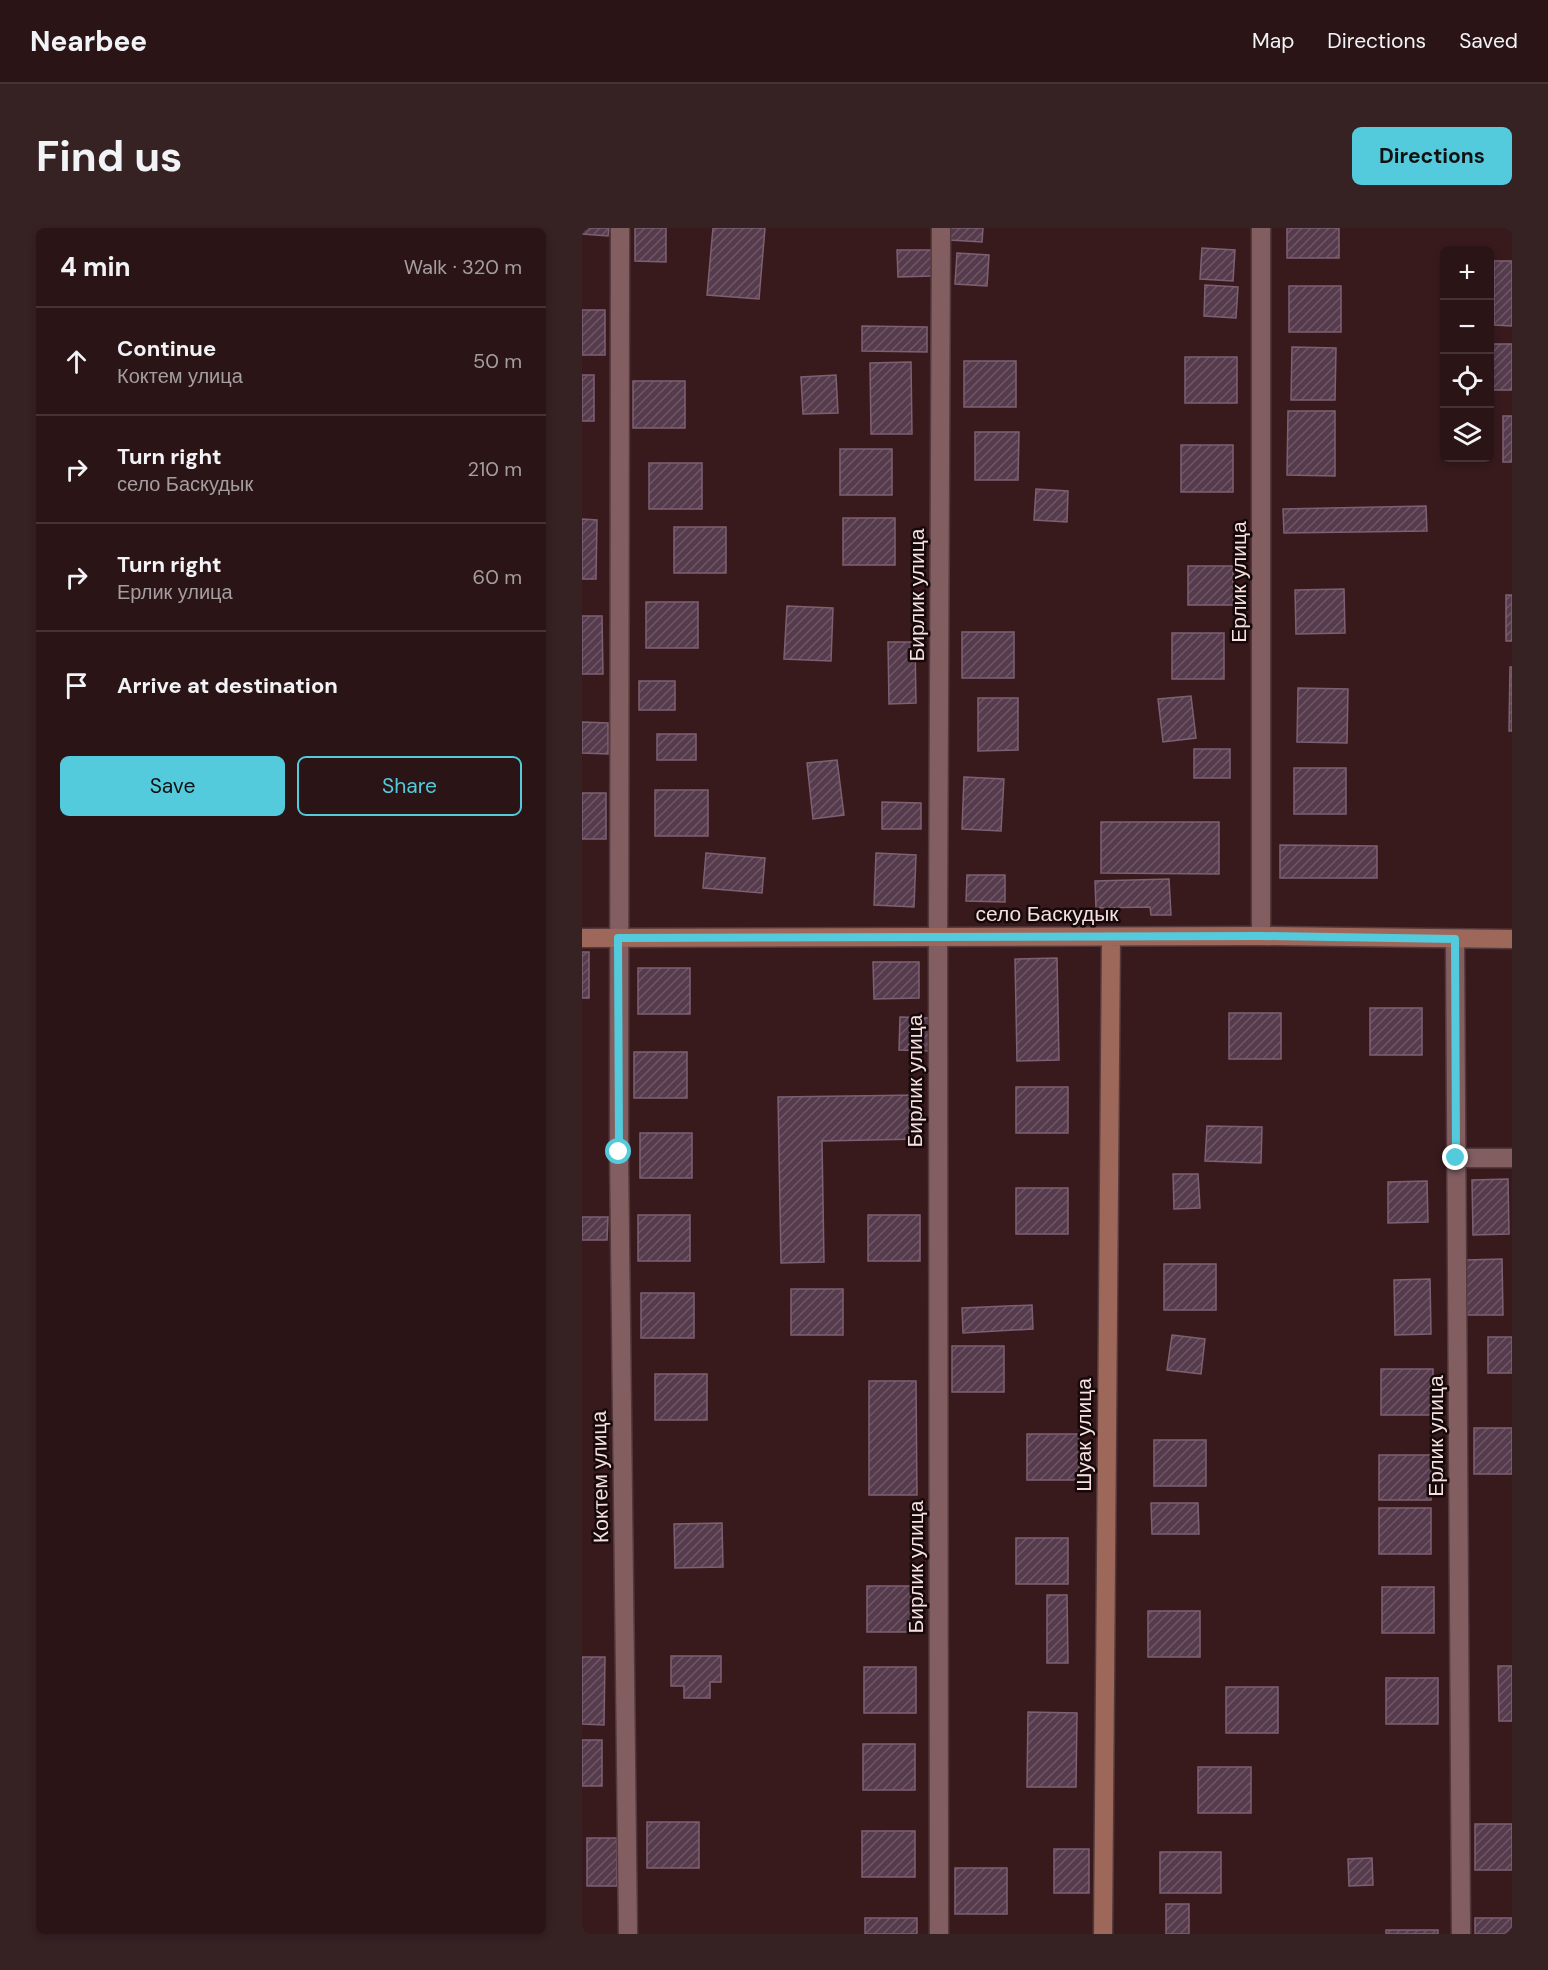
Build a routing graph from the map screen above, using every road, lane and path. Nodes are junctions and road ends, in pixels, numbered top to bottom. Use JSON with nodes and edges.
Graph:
{"nodes":[{"id":1,"x":620,"y":228,"type":"edge"},
{"id":2,"x":941,"y":228,"type":"edge"},
{"id":3,"x":1261,"y":228,"type":"edge"},
{"id":4,"x":1262,"y":936,"type":"junction"},
{"id":5,"x":938,"y":937,"type":"junction"},
{"id":6,"x":1111,"y":937,"type":"junction"},
{"id":7,"x":582,"y":938,"type":"edge"},
{"id":8,"x":618,"y":938,"type":"junction"},
{"id":9,"x":1455,"y":939,"type":"junction"},
{"id":10,"x":1512,"y":939,"type":"edge"},
{"id":11,"x":1456,"y":1158,"type":"junction"},
{"id":12,"x":1512,"y":1158,"type":"edge"},
{"id":13,"x":628,"y":1934,"type":"edge"},
{"id":14,"x":939,"y":1934,"type":"edge"},
{"id":15,"x":1103,"y":1934,"type":"edge"},
{"id":16,"x":1461,"y":1934,"type":"edge"}],
"edges":[{"from":1,"to":8,"type":"street","name":"Коктем улица"},
{"from":2,"to":5,"type":"street","name":"Бирлик улица"},
{"from":3,"to":4,"type":"street","name":"Ерлик улица"},
{"from":4,"to":6,"type":"street","name":"село Баскудык"},
{"from":4,"to":9,"type":"street","name":"село Баскудык"},
{"from":5,"to":6,"type":"street","name":"село Баскудык"},
{"from":5,"to":8,"type":"street","name":"село Баскудык"},
{"from":5,"to":14,"type":"street","name":"Бирлик улица"},
{"from":6,"to":15,"type":"street","name":"Шуак улица"},
{"from":7,"to":8,"type":"street","name":"село Баскудык"},
{"from":8,"to":13,"type":"street","name":"Коктем улица"},
{"from":9,"to":10,"type":"street","name":"село Баскудык"},
{"from":9,"to":11,"type":"street","name":"Ерлик улица"},
{"from":11,"to":12,"type":"street"},
{"from":11,"to":16,"type":"street","name":"Ерлик улица"}]}
